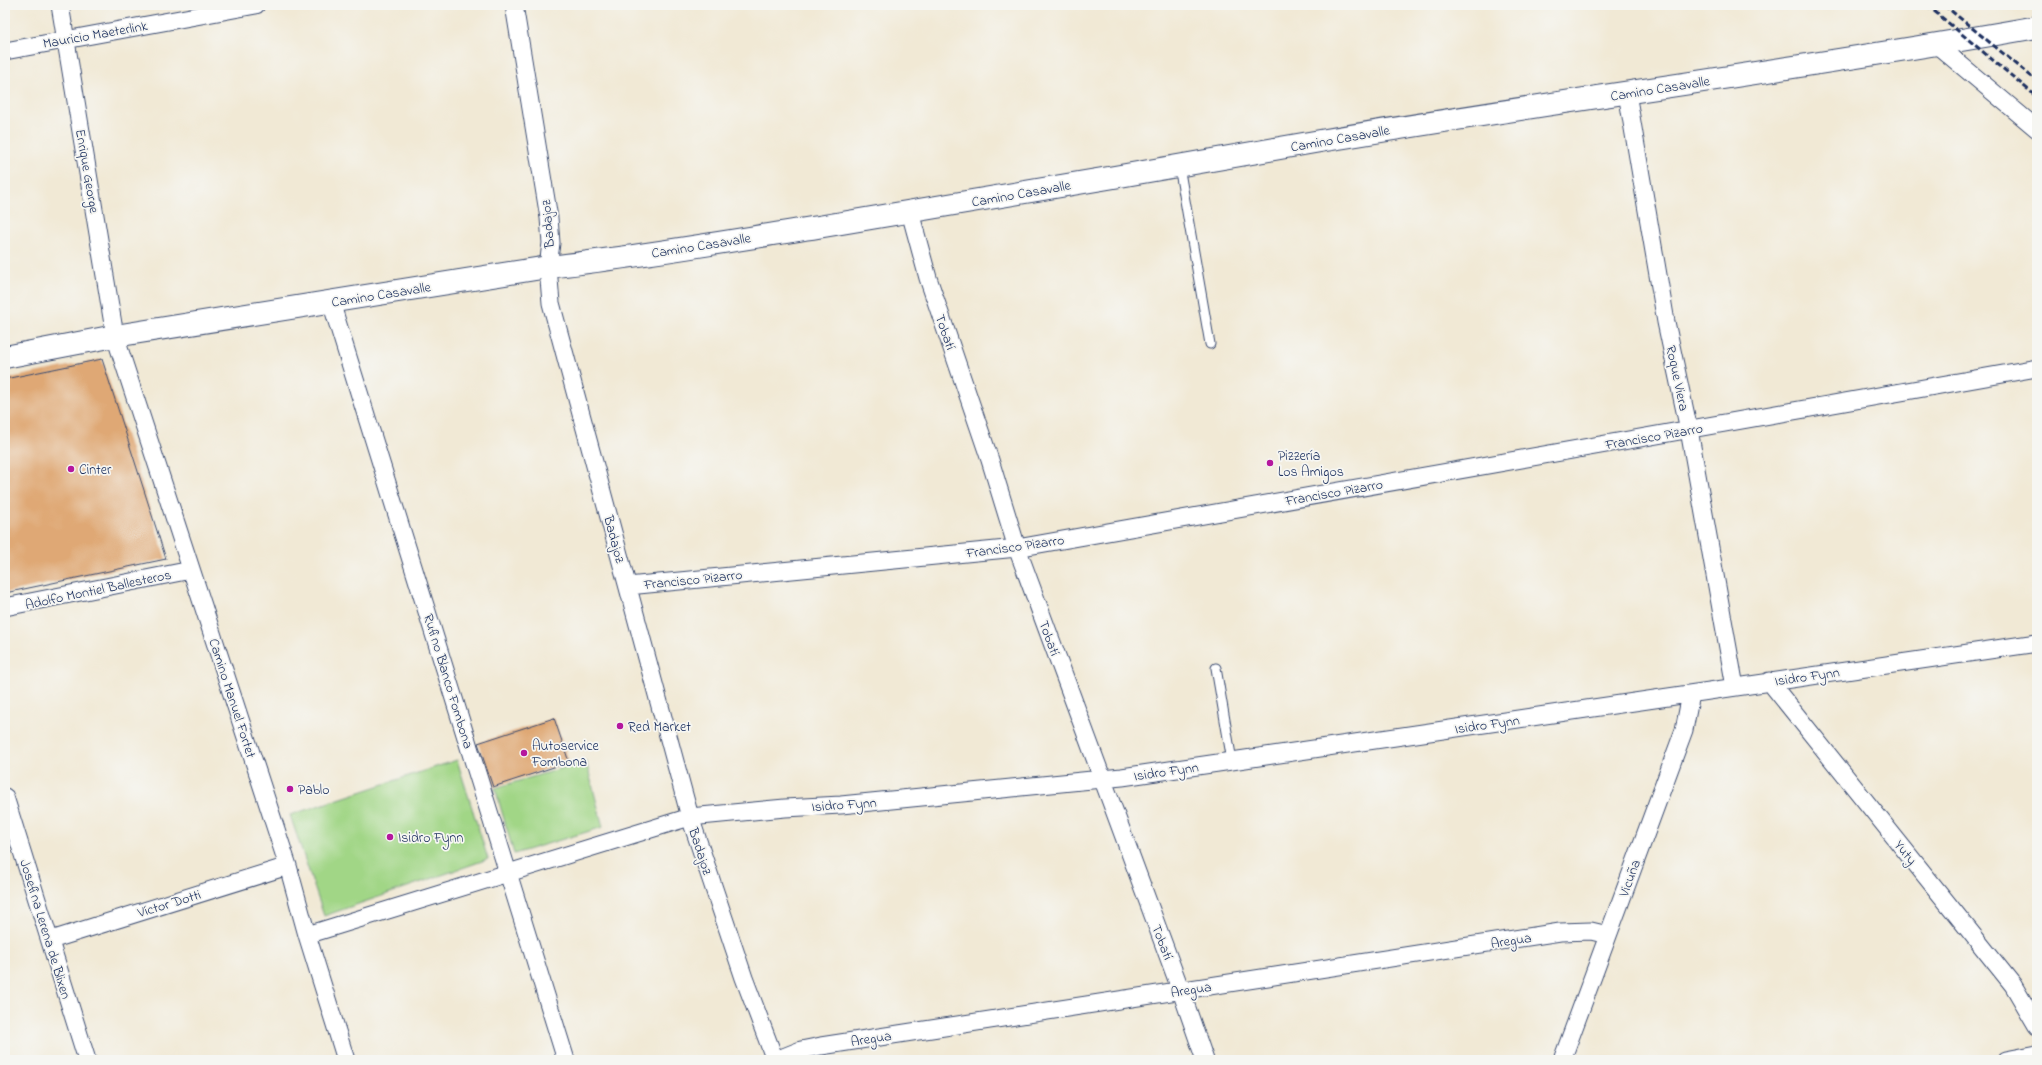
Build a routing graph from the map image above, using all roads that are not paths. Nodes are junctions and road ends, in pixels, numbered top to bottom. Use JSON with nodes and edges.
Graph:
{"nodes":[{"id":1,"x":60,"y":5,"type":"edge"},
{"id":2,"x":256,"y":5,"type":"edge"},
{"id":3,"x":514,"y":5,"type":"edge"},
{"id":4,"x":2037,"y":27,"type":"edge"},
{"id":5,"x":66,"y":39,"type":"junction"},
{"id":6,"x":1937,"y":45,"type":"junction"},
{"id":7,"x":5,"y":51,"type":"edge"},
{"id":8,"x":1627,"y":93,"type":"junction"},
{"id":9,"x":2037,"y":130,"type":"edge"},
{"id":10,"x":1179,"y":166,"type":"junction"},
{"id":11,"x":910,"y":212,"type":"junction"},
{"id":12,"x":548,"y":267,"type":"junction"},
{"id":13,"x":331,"y":302,"type":"junction"},
{"id":14,"x":115,"y":336,"type":"junction"},
{"id":15,"x":1210,"y":344,"type":"dead end"},
{"id":16,"x":5,"y":357,"type":"edge"},
{"id":17,"x":2037,"y":368,"type":"edge"},
{"id":18,"x":1689,"y":430,"type":"junction"},
{"id":19,"x":1017,"y":548,"type":"junction"},
{"id":20,"x":191,"y":570,"type":"junction"},
{"id":21,"x":628,"y":586,"type":"junction"},
{"id":22,"x":5,"y":608,"type":"edge"},
{"id":23,"x":2037,"y":643,"type":"edge"},
{"id":24,"x":1216,"y":668,"type":"dead end"},
{"id":25,"x":1769,"y":682,"type":"junction"},
{"id":26,"x":1735,"y":687,"type":"junction"},
{"id":27,"x":1691,"y":694,"type":"junction"},
{"id":28,"x":1232,"y":761,"type":"junction"},
{"id":29,"x":1102,"y":779,"type":"junction"},
{"id":30,"x":5,"y":797,"type":"edge"},
{"id":31,"x":690,"y":817,"type":"junction"},
{"id":32,"x":288,"y":866,"type":"junction"},
{"id":33,"x":508,"y":872,"type":"junction"},
{"id":34,"x":307,"y":935,"type":"junction"},
{"id":35,"x":1608,"y":935,"type":"junction"},
{"id":36,"x":51,"y":940,"type":"junction"},
{"id":37,"x":1181,"y":991,"type":"junction"},
{"id":38,"x":2037,"y":1026,"type":"edge"},
{"id":39,"x":2037,"y":1054,"type":"edge"},
{"id":40,"x":87,"y":1060,"type":"edge"},
{"id":41,"x":346,"y":1060,"type":"edge"},
{"id":42,"x":566,"y":1060,"type":"edge"},
{"id":43,"x":775,"y":1060,"type":"edge"},
{"id":44,"x":1205,"y":1060,"type":"edge"},
{"id":45,"x":1562,"y":1060,"type":"edge"},
{"id":46,"x":2006,"y":1060,"type":"edge"}],
"edges":[{"from":1,"to":5,"type":"street","name":"Enrique George"},
{"from":2,"to":5,"type":"street","name":"Mauricio Maeterlink"},
{"from":3,"to":12,"type":"street","name":"Badajoz"},
{"from":4,"to":6,"type":"street","name":"Camino Casavalle"},
{"from":5,"to":7,"type":"street","name":"Mauricio Maeterlink"},
{"from":5,"to":14,"type":"street","name":"Enrique George"},
{"from":6,"to":8,"type":"street","name":"Camino Casavalle"},
{"from":6,"to":9,"type":"street"},
{"from":8,"to":10,"type":"street","name":"Camino Casavalle"},
{"from":8,"to":18,"type":"street","name":"Roque Viera"},
{"from":10,"to":11,"type":"street","name":"Camino Casavalle"},
{"from":10,"to":15,"type":"lane"},
{"from":11,"to":12,"type":"street","name":"Camino Casavalle"},
{"from":11,"to":19,"type":"street","name":"Tobatí"},
{"from":12,"to":13,"type":"street","name":"Camino Casavalle"},
{"from":12,"to":21,"type":"street","name":"Badajoz"},
{"from":13,"to":14,"type":"street","name":"Camino Casavalle"},
{"from":13,"to":33,"type":"street","name":"Rufino Blanco Fombona"},
{"from":14,"to":16,"type":"street","name":"Camino Casavalle"},
{"from":14,"to":20,"type":"street","name":"Camino Manuel Fortet"},
{"from":17,"to":18,"type":"street","name":"Francisco Pizarro"},
{"from":18,"to":19,"type":"street","name":"Francisco Pizarro"},
{"from":18,"to":26,"type":"street","name":"Roque Viera"},
{"from":19,"to":21,"type":"street","name":"Francisco Pizarro"},
{"from":19,"to":29,"type":"street","name":"Tobatí"},
{"from":20,"to":22,"type":"street","name":"Adolfo Montiel Ballesteros"},
{"from":20,"to":32,"type":"street","name":"Camino Manuel Fortet"},
{"from":21,"to":31,"type":"street","name":"Badajoz"},
{"from":23,"to":25,"type":"street","name":"Isidro Fynn"},
{"from":24,"to":28,"type":"lane"},
{"from":25,"to":26,"type":"street","name":"Isidro Fynn"},
{"from":25,"to":38,"type":"street","name":"Yuty"},
{"from":26,"to":27,"type":"street","name":"Isidro Fynn"},
{"from":27,"to":28,"type":"street","name":"Isidro Fynn"},
{"from":27,"to":35,"type":"street","name":"Vicuña"},
{"from":28,"to":29,"type":"street","name":"Isidro Fynn"},
{"from":29,"to":31,"type":"street","name":"Isidro Fynn"},
{"from":29,"to":37,"type":"street","name":"Tobatí"},
{"from":30,"to":36,"type":"street","name":"Josefina Lerena de Blixen"},
{"from":31,"to":33,"type":"street","name":"Isidro Fynn"},
{"from":31,"to":43,"type":"street","name":"Badajoz"},
{"from":32,"to":34,"type":"street","name":"Camino Manuel Fortet"},
{"from":32,"to":36,"type":"street","name":"Víctor Dotti"},
{"from":33,"to":34,"type":"street","name":"Isidro Fynn"},
{"from":33,"to":42,"type":"street","name":"Rufino Blanco Fombona"},
{"from":34,"to":41,"type":"street","name":"Camino Manuel Fortet"},
{"from":35,"to":37,"type":"street","name":"Aregua"},
{"from":35,"to":45,"type":"street","name":"Vicuña"},
{"from":36,"to":40,"type":"street","name":"Josefina Lerena de Blixen"},
{"from":37,"to":43,"type":"street","name":"Aregua"},
{"from":37,"to":44,"type":"street","name":"Tobatí"},
{"from":39,"to":46,"type":"street"}]}
